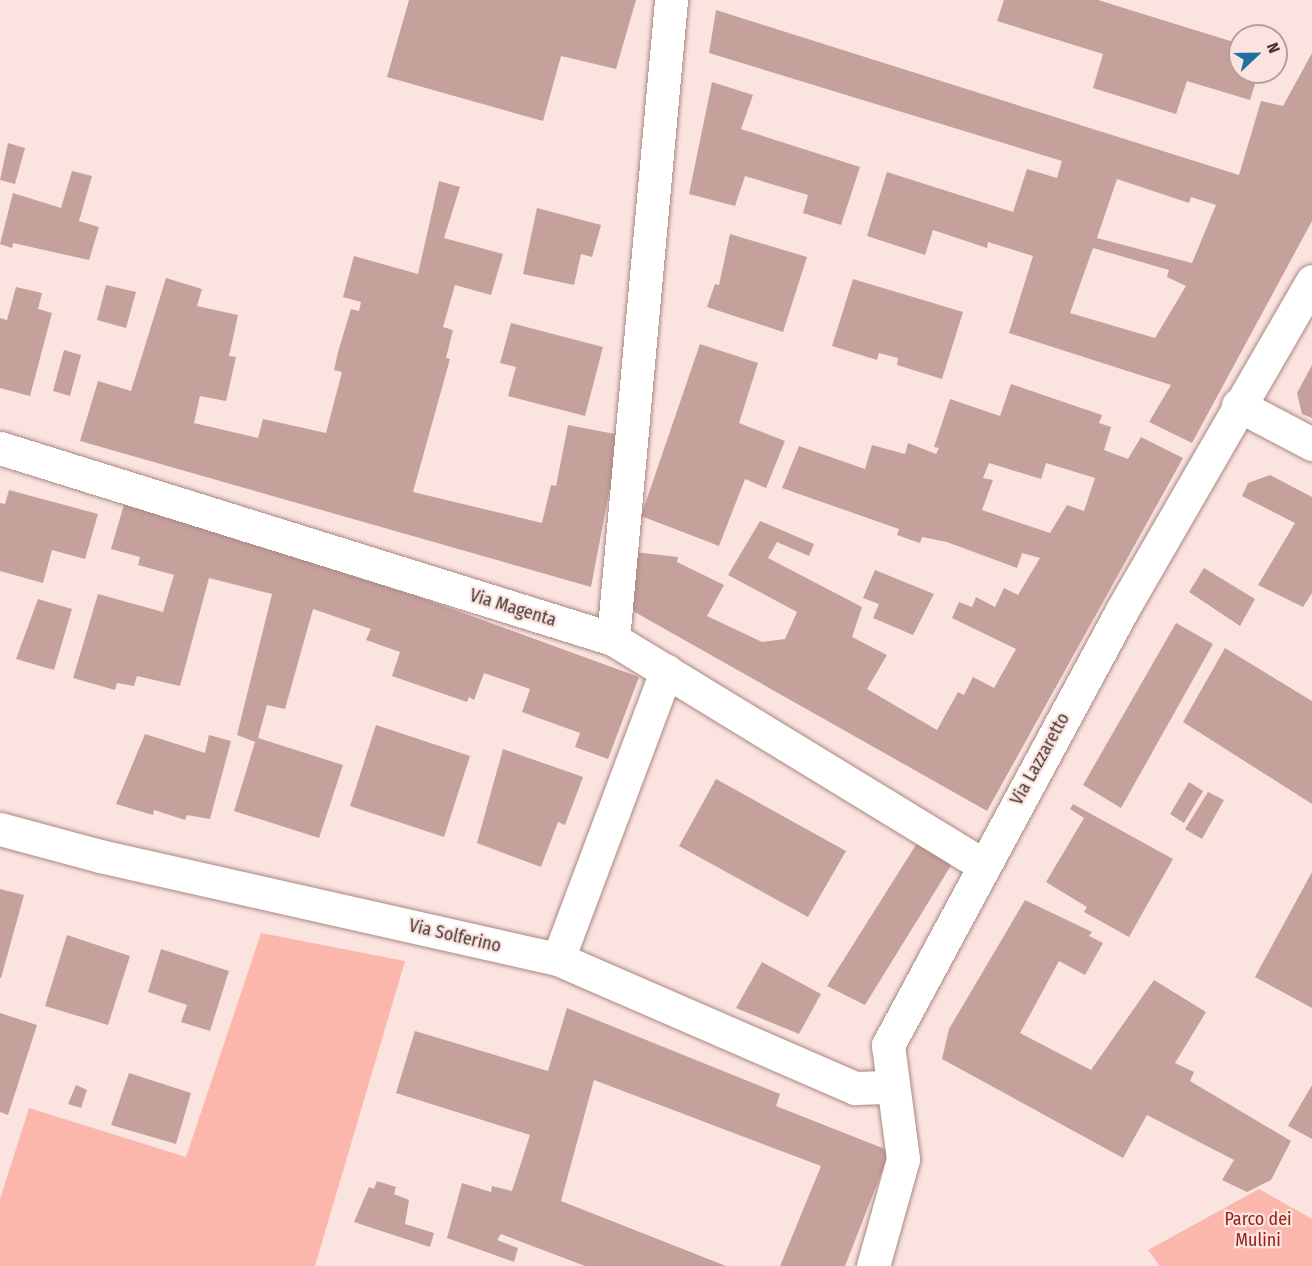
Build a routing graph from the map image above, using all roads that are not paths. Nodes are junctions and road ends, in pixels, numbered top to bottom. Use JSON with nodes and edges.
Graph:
{"nodes":[{"id":1,"x":671,"y":0,"type":"edge"},
{"id":2,"x":1312,"y":281,"type":"edge"},
{"id":3,"x":1238,"y":405,"type":"junction"},
{"id":4,"x":1312,"y":444,"type":"edge"},
{"id":5,"x":0,"y":448,"type":"edge"},
{"id":6,"x":613,"y":639,"type":"junction"},
{"id":7,"x":666,"y":671,"type":"junction"},
{"id":8,"x":0,"y":829,"type":"edge"},
{"id":9,"x":983,"y":865,"type":"junction"},
{"id":10,"x":558,"y":959,"type":"junction"},
{"id":11,"x":893,"y":1087,"type":"junction"},
{"id":12,"x":873,"y":1266,"type":"edge"}],
"edges":[{"from":1,"to":6,"type":"street"},
{"from":2,"to":3,"type":"street","name":"Via Lazzaretto"},
{"from":3,"to":4,"type":"street"},
{"from":3,"to":9,"type":"street","name":"Via Lazzaretto"},
{"from":5,"to":6,"type":"street","name":"Via Magenta"},
{"from":6,"to":7,"type":"street","name":"Via Magenta"},
{"from":7,"to":9,"type":"street","name":"Via Magenta"},
{"from":7,"to":10,"type":"street"},
{"from":8,"to":10,"type":"street","name":"Via Solferino"},
{"from":9,"to":11,"type":"street","name":"Via Lazzaretto"},
{"from":10,"to":11,"type":"street","name":"Via Solferino"},
{"from":11,"to":12,"type":"street","name":"Via Lazzaretto"}]}
